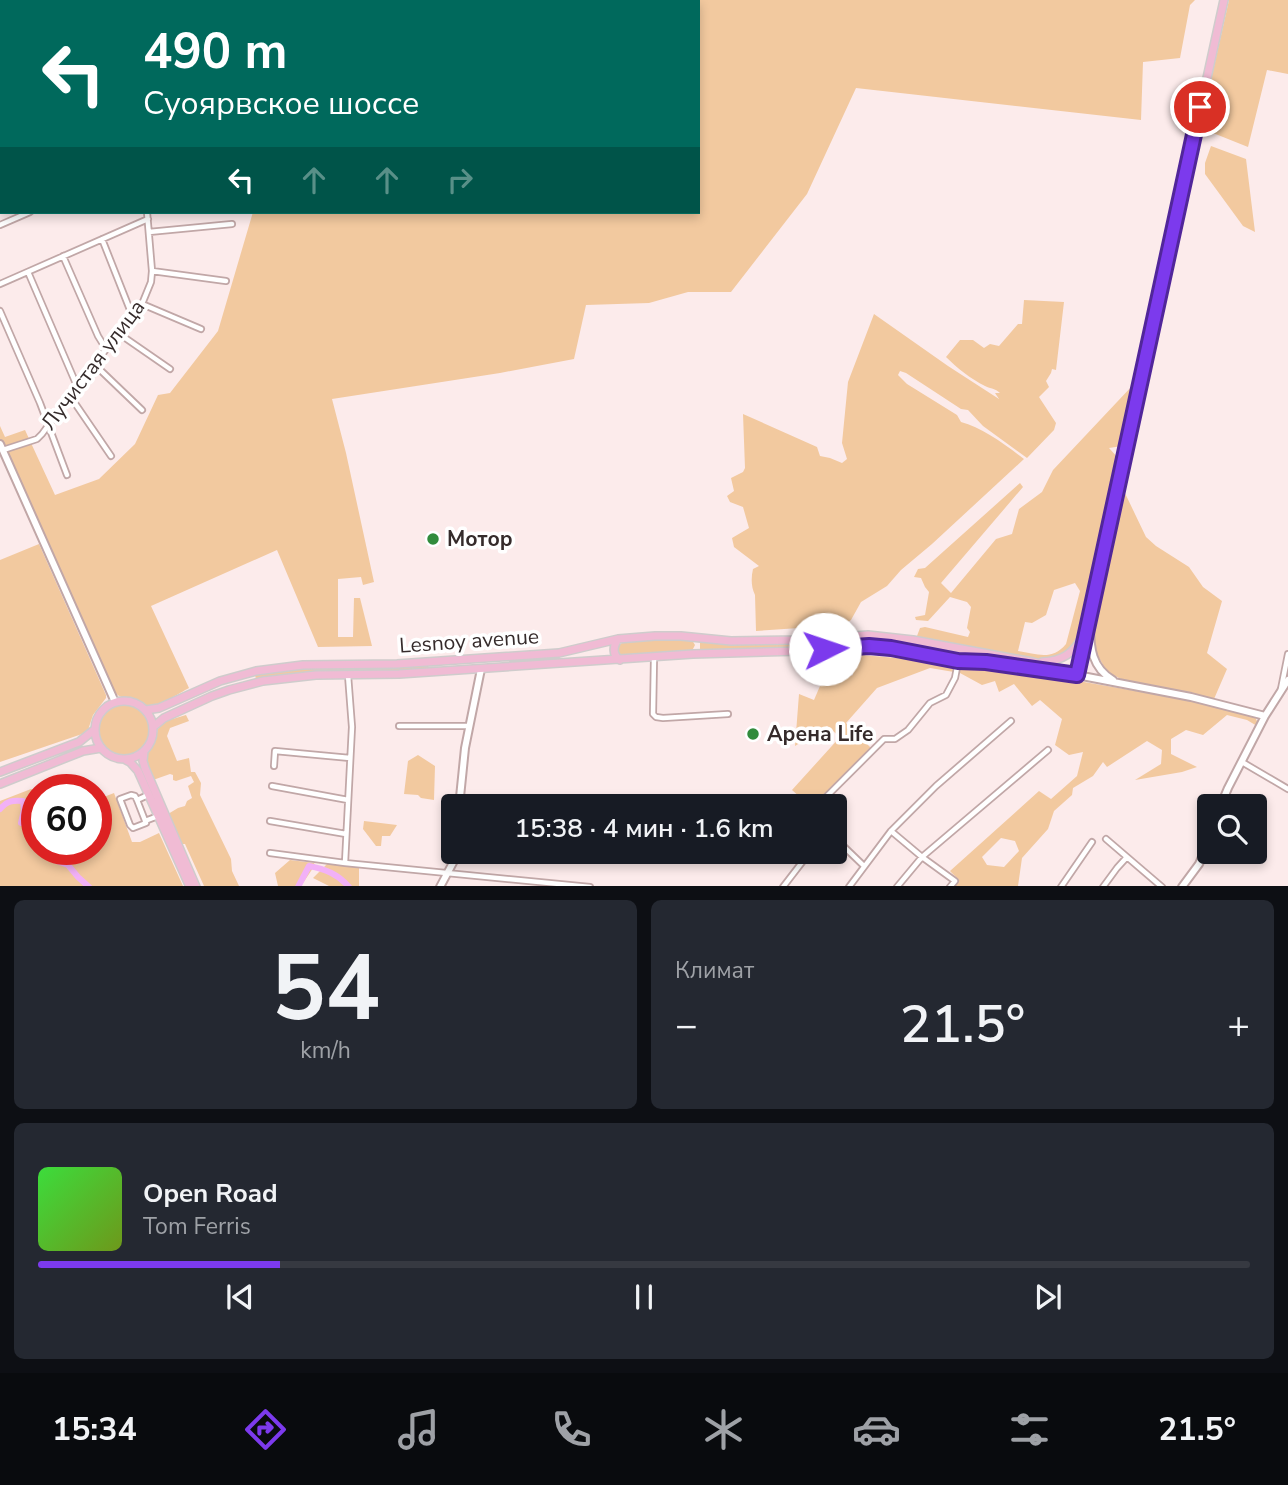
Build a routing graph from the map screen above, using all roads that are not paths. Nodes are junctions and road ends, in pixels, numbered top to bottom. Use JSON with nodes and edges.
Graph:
{"nodes":[{"id":1,"x":1224,"y":0,"type":"edge"},
{"id":2,"x":25,"y":214,"type":"edge"},
{"id":3,"x":147,"y":214,"type":"edge"},
{"id":4,"x":148,"y":219,"type":"junction"},
{"id":5,"x":232,"y":224,"type":"dead end"},
{"id":6,"x":0,"y":225,"type":"edge"},
{"id":7,"x":149,"y":232,"type":"junction"},
{"id":8,"x":102,"y":239,"type":"junction"},
{"id":9,"x":63,"y":256,"type":"junction"},
{"id":10,"x":152,"y":271,"type":"junction"},
{"id":11,"x":28,"y":272,"type":"junction"},
{"id":12,"x":226,"y":281,"type":"dead end"},
{"id":13,"x":0,"y":284,"type":"edge"},
{"id":14,"x":142,"y":304,"type":"junction"},
{"id":15,"x":0,"y":311,"type":"edge"},
{"id":16,"x":132,"y":315,"type":"junction"},
{"id":17,"x":201,"y":329,"type":"dead end"},
{"id":18,"x":118,"y":333,"type":"junction"},
{"id":19,"x":106,"y":349,"type":"junction"},
{"id":20,"x":94,"y":364,"type":"junction"},
{"id":21,"x":170,"y":369,"type":"dead end"},
{"id":22,"x":77,"y":386,"type":"junction"},
{"id":23,"x":70,"y":396,"type":"junction"},
{"id":24,"x":142,"y":410,"type":"dead end"},
{"id":25,"x":48,"y":428,"type":"junction"},
{"id":26,"x":1,"y":447,"type":"edge"},
{"id":27,"x":111,"y":457,"type":"dead end"},
{"id":28,"x":66,"y":475,"type":"dead end"},
{"id":29,"x":1090,"y":616,"type":"junction"},
{"id":30,"x":836,"y":636,"type":"junction"},
{"id":31,"x":694,"y":637,"type":"junction"},
{"id":32,"x":825,"y":637,"type":"junction"},
{"id":33,"x":618,"y":639,"type":"junction"},
{"id":34,"x":837,"y":648,"type":"junction"},
{"id":35,"x":825,"y":649,"type":"junction"},
{"id":36,"x":559,"y":653,"type":"junction"},
{"id":37,"x":693,"y":654,"type":"junction"},
{"id":38,"x":1288,"y":654,"type":"edge"},
{"id":39,"x":654,"y":658,"type":"junction"},
{"id":40,"x":620,"y":660,"type":"junction"},
{"id":41,"x":958,"y":661,"type":"junction"},
{"id":42,"x":432,"y":662,"type":"junction"},
{"id":43,"x":1033,"y":662,"type":"junction"},
{"id":44,"x":560,"y":664,"type":"junction"},
{"id":45,"x":481,"y":669,"type":"junction"},
{"id":46,"x":251,"y":672,"type":"junction"},
{"id":47,"x":433,"y":672,"type":"junction"},
{"id":48,"x":348,"y":675,"type":"junction"},
{"id":49,"x":1077,"y":675,"type":"junction"},
{"id":50,"x":1288,"y":680,"type":"edge"},
{"id":51,"x":254,"y":683,"type":"junction"},
{"id":52,"x":1121,"y":684,"type":"junction"},
{"id":53,"x":1281,"y":690,"type":"junction"},
{"id":54,"x":115,"y":702,"type":"junction"},
{"id":55,"x":146,"y":710,"type":"junction"},
{"id":56,"x":728,"y":714,"type":"dead end"},
{"id":57,"x":1265,"y":716,"type":"junction"},
{"id":58,"x":1011,"y":721,"type":"dead end"},
{"id":59,"x":399,"y":726,"type":"dead end"},
{"id":60,"x":469,"y":726,"type":"junction"},
{"id":61,"x":153,"y":727,"type":"junction"},
{"id":62,"x":94,"y":730,"type":"junction"},
{"id":63,"x":101,"y":748,"type":"junction"},
{"id":64,"x":1048,"y":750,"type":"dead end"},
{"id":65,"x":144,"y":751,"type":"junction"},
{"id":66,"x":350,"y":758,"type":"junction"},
{"id":67,"x":125,"y":760,"type":"junction"},
{"id":68,"x":1242,"y":762,"type":"junction"},
{"id":69,"x":274,"y":766,"type":"dead end"},
{"id":70,"x":0,"y":772,"type":"edge"},
{"id":71,"x":0,"y":784,"type":"edge"},
{"id":72,"x":272,"y":786,"type":"dead end"},
{"id":73,"x":1288,"y":789,"type":"edge"},
{"id":74,"x":461,"y":794,"type":"edge"},
{"id":75,"x":829,"y":794,"type":"edge"},
{"id":76,"x":1225,"y":794,"type":"edge"},
{"id":77,"x":149,"y":795,"type":"junction"},
{"id":78,"x":136,"y":800,"type":"junction"},
{"id":79,"x":348,"y":800,"type":"junction"},
{"id":80,"x":158,"y":816,"type":"junction"},
{"id":81,"x":145,"y":821,"type":"junction"},
{"id":82,"x":270,"y":821,"type":"dead end"},
{"id":83,"x":891,"y":831,"type":"junction"},
{"id":84,"x":346,"y":834,"type":"junction"},
{"id":85,"x":1106,"y":839,"type":"dead end"},
{"id":86,"x":1092,"y":842,"type":"dead end"},
{"id":87,"x":847,"y":850,"type":"edge"},
{"id":88,"x":270,"y":853,"type":"dead end"},
{"id":89,"x":922,"y":857,"type":"junction"},
{"id":90,"x":1127,"y":857,"type":"junction"},
{"id":91,"x":345,"y":863,"type":"junction"},
{"id":92,"x":453,"y":864,"type":"edge"},
{"id":93,"x":801,"y":864,"type":"edge"},
{"id":94,"x":1199,"y":864,"type":"edge"},
{"id":95,"x":864,"y":866,"type":"junction"},
{"id":96,"x":448,"y":874,"type":"junction"},
{"id":97,"x":190,"y":886,"type":"edge"},
{"id":98,"x":196,"y":886,"type":"edge"},
{"id":99,"x":441,"y":886,"type":"edge"},
{"id":100,"x":579,"y":886,"type":"edge"},
{"id":101,"x":784,"y":886,"type":"edge"},
{"id":102,"x":850,"y":886,"type":"edge"},
{"id":103,"x":898,"y":886,"type":"edge"},
{"id":104,"x":951,"y":886,"type":"edge"},
{"id":105,"x":1062,"y":886,"type":"edge"},
{"id":106,"x":1104,"y":886,"type":"edge"},
{"id":107,"x":1161,"y":886,"type":"edge"},
{"id":108,"x":1183,"y":886,"type":"edge"}],
"edges":[{"from":1,"to":29,"type":"main road"},
{"from":2,"to":6,"type":"street"},
{"from":3,"to":4,"type":"street","name":"Лучистая улица"},
{"from":4,"to":7,"type":"street","name":"Лучистая улица"},
{"from":4,"to":8,"type":"street"},
{"from":5,"to":7,"type":"street"},
{"from":7,"to":10,"type":"street","name":"Лучистая улица"},
{"from":8,"to":9,"type":"street"},
{"from":8,"to":16,"type":"street"},
{"from":9,"to":11,"type":"street"},
{"from":9,"to":19,"type":"street"},
{"from":10,"to":12,"type":"street"},
{"from":10,"to":14,"type":"street","name":"Лучистая улица"},
{"from":11,"to":13,"type":"street"},
{"from":11,"to":22,"type":"street"},
{"from":14,"to":16,"type":"street","name":"Лучистая улица"},
{"from":14,"to":17,"type":"street"},
{"from":15,"to":25,"type":"street"},
{"from":16,"to":18,"type":"street","name":"Лучистая улица"},
{"from":18,"to":19,"type":"street","name":"Лучистая улица"},
{"from":18,"to":21,"type":"street"},
{"from":19,"to":20,"type":"street","name":"Лучистая улица"},
{"from":20,"to":22,"type":"street","name":"Лучистая улица"},
{"from":20,"to":24,"type":"street"},
{"from":22,"to":23,"type":"street","name":"Лучистая улица"},
{"from":23,"to":25,"type":"street","name":"Лучистая улица"},
{"from":23,"to":27,"type":"street"},
{"from":25,"to":26,"type":"street","name":"Лучистая улица"},
{"from":25,"to":28,"type":"street"},
{"from":26,"to":54,"type":"main road"},
{"from":29,"to":43,"type":"main road"},
{"from":29,"to":49,"type":"main road"},
{"from":29,"to":52,"type":"main road"},
{"from":30,"to":32,"type":"main road","name":"Lesnoy avenue"},
{"from":30,"to":34,"type":"main road"},
{"from":30,"to":43,"type":"main road","name":"Lesnoy avenue"},
{"from":31,"to":32,"type":"main road","name":"Lesnoy avenue"},
{"from":31,"to":33,"type":"main road","name":"Lesnoy avenue"},
{"from":31,"to":37,"type":"main road"},
{"from":32,"to":35,"type":"main road"},
{"from":33,"to":36,"type":"main road","name":"Lesnoy avenue"},
{"from":33,"to":40,"type":"main road"},
{"from":34,"to":35,"type":"main road","name":"Lesnoy avenue"},
{"from":34,"to":41,"type":"main road","name":"Lesnoy avenue"},
{"from":35,"to":37,"type":"main road","name":"Lesnoy avenue"},
{"from":36,"to":42,"type":"main road","name":"Lesnoy avenue"},
{"from":36,"to":44,"type":"main road"},
{"from":37,"to":39,"type":"main road","name":"Lesnoy avenue"},
{"from":38,"to":53,"type":"street"},
{"from":39,"to":40,"type":"main road","name":"Lesnoy avenue"},
{"from":39,"to":56,"type":"street"},
{"from":40,"to":44,"type":"main road","name":"Lesnoy avenue"},
{"from":41,"to":49,"type":"main road","name":"Lesnoy avenue"},
{"from":41,"to":75,"type":"street"},
{"from":42,"to":46,"type":"main road","name":"Lesnoy avenue"},
{"from":42,"to":47,"type":"main road"},
{"from":43,"to":49,"type":"main road","name":"Lesnoy avenue"},
{"from":44,"to":45,"type":"main road","name":"Lesnoy avenue"},
{"from":45,"to":47,"type":"main road","name":"Lesnoy avenue"},
{"from":45,"to":60,"type":"main road"},
{"from":46,"to":51,"type":"main road"},
{"from":46,"to":55,"type":"main road","name":"Lesnoy avenue"},
{"from":47,"to":48,"type":"main road","name":"Lesnoy avenue"},
{"from":48,"to":51,"type":"main road","name":"Lesnoy avenue"},
{"from":48,"to":66,"type":"street"},
{"from":49,"to":52,"type":"main road"},
{"from":50,"to":53,"type":"main road"},
{"from":51,"to":61,"type":"main road","name":"Lesnoy avenue"},
{"from":52,"to":57,"type":"main road"},
{"from":53,"to":57,"type":"main road"},
{"from":54,"to":55,"type":"main road"},
{"from":54,"to":62,"type":"main road"},
{"from":55,"to":61,"type":"main road"},
{"from":57,"to":68,"type":"main road"},
{"from":58,"to":83,"type":"street"},
{"from":59,"to":60,"type":"street"},
{"from":60,"to":74,"type":"main road"},
{"from":61,"to":65,"type":"main road"},
{"from":62,"to":63,"type":"main road"},
{"from":62,"to":70,"type":"main road"},
{"from":63,"to":67,"type":"main road"},
{"from":63,"to":71,"type":"main road"},
{"from":64,"to":89,"type":"street"},
{"from":65,"to":67,"type":"main road"},
{"from":65,"to":98,"type":"main road"},
{"from":66,"to":69,"type":"street"},
{"from":66,"to":79,"type":"street"},
{"from":67,"to":77,"type":"main road"},
{"from":68,"to":73,"type":"street"},
{"from":68,"to":76,"type":"main road"},
{"from":72,"to":79,"type":"street"},
{"from":77,"to":78,"type":"street"},
{"from":77,"to":80,"type":"main road"},
{"from":78,"to":81,"type":"street"},
{"from":78,"to":81,"type":"street"},
{"from":79,"to":84,"type":"street"},
{"from":80,"to":81,"type":"street"},
{"from":80,"to":97,"type":"main road"},
{"from":82,"to":84,"type":"street"},
{"from":83,"to":89,"type":"street"},
{"from":83,"to":95,"type":"street"},
{"from":84,"to":91,"type":"street"},
{"from":85,"to":90,"type":"street"},
{"from":86,"to":105,"type":"street"},
{"from":87,"to":95,"type":"street"},
{"from":88,"to":91,"type":"street"},
{"from":89,"to":103,"type":"street"},
{"from":89,"to":104,"type":"street"},
{"from":90,"to":106,"type":"street"},
{"from":90,"to":107,"type":"street"},
{"from":91,"to":96,"type":"street"},
{"from":92,"to":96,"type":"main road"},
{"from":93,"to":101,"type":"street"},
{"from":94,"to":108,"type":"main road"},
{"from":95,"to":102,"type":"street"},
{"from":96,"to":99,"type":"main road"},
{"from":96,"to":100,"type":"street"}]}
